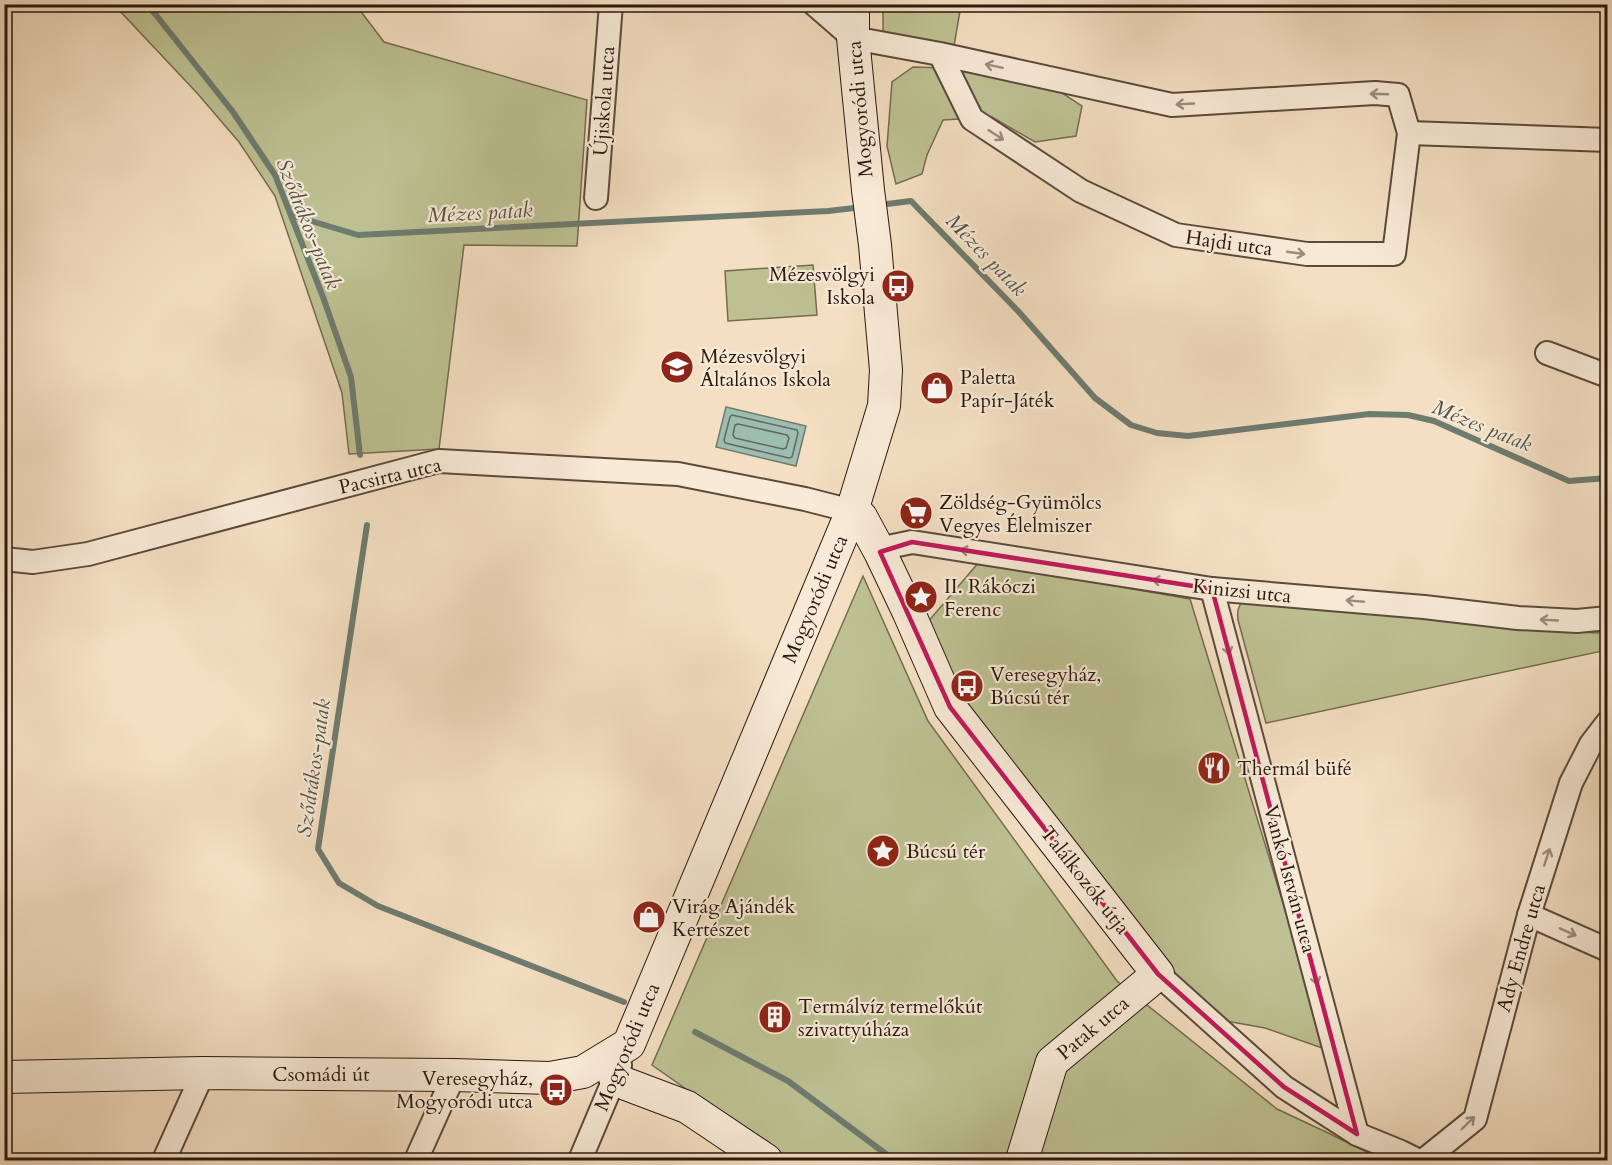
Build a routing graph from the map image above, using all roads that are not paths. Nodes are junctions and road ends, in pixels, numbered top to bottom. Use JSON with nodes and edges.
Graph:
{"nodes":[{"id":1,"x":611,"y":4,"type":"edge"},
{"id":2,"x":814,"y":4,"type":"edge"},
{"id":3,"x":854,"y":4,"type":"edge"},
{"id":4,"x":853,"y":38,"type":"junction"},
{"id":5,"x":940,"y":54,"type":"junction"},
{"id":6,"x":1409,"y":132,"type":"junction"},
{"id":7,"x":1608,"y":140,"type":"edge"},
{"id":8,"x":596,"y":198,"type":"dead end"},
{"id":9,"x":1547,"y":353,"type":"dead end"},
{"id":10,"x":1608,"y":376,"type":"edge"},
{"id":11,"x":856,"y":514,"type":"junction"},
{"id":12,"x":880,"y":552,"type":"junction"},
{"id":13,"x":4,"y":559,"type":"edge"},
{"id":14,"x":1212,"y":589,"type":"junction"},
{"id":15,"x":1608,"y":618,"type":"edge"},
{"id":16,"x":1608,"y":722,"type":"edge"},
{"id":17,"x":1528,"y":915,"type":"junction"},
{"id":18,"x":1608,"y":950,"type":"edge"},
{"id":19,"x":1158,"y":974,"type":"junction"},
{"id":20,"x":629,"y":1044,"type":"junction"},
{"id":21,"x":583,"y":1072,"type":"junction"},
{"id":22,"x":203,"y":1073,"type":"junction"},
{"id":23,"x":454,"y":1075,"type":"junction"},
{"id":24,"x":4,"y":1077,"type":"edge"},
{"id":25,"x":615,"y":1078,"type":"junction"},
{"id":26,"x":1358,"y":1134,"type":"junction"},
{"id":27,"x":164,"y":1161,"type":"edge"},
{"id":28,"x":416,"y":1161,"type":"edge"},
{"id":29,"x":580,"y":1161,"type":"edge"},
{"id":30,"x":766,"y":1161,"type":"edge"},
{"id":31,"x":1022,"y":1161,"type":"edge"},
{"id":32,"x":1417,"y":1161,"type":"edge"},
{"id":33,"x":1424,"y":1161,"type":"edge"}],
"edges":[{"from":1,"to":8,"type":"street","name":"Újiskola utca"},
{"from":2,"to":4,"type":"street"},
{"from":3,"to":4,"type":"main road","name":"Mogyoródi utca"},
{"from":4,"to":5,"type":"street","name":"Hajdi utca"},
{"from":4,"to":11,"type":"main road","name":"Mogyoródi utca"},
{"from":6,"to":5,"type":"street","name":"Hajdi utca","one_way":true},
{"from":5,"to":6,"type":"street","name":"Hajdi utca","one_way":true},
{"from":6,"to":7,"type":"street"},
{"from":9,"to":10,"type":"street"},
{"from":11,"to":12,"type":"main road","name":"Találkozók útja"},
{"from":11,"to":13,"type":"street","name":"Pacsirta utca"},
{"from":11,"to":20,"type":"main road","name":"Mogyoródi utca"},
{"from":14,"to":12,"type":"street","name":"Kinizsi utca","one_way":true},
{"from":12,"to":19,"type":"main road","name":"Találkozók útja"},
{"from":15,"to":14,"type":"street","name":"Kinizsi utca","one_way":true},
{"from":14,"to":26,"type":"street","name":"Vankó István utca","one_way":true},
{"from":17,"to":16,"type":"street","name":"Ady Endre utca","one_way":true},
{"from":17,"to":18,"type":"street","one_way":true},
{"from":33,"to":17,"type":"street","name":"Ady Endre utca","one_way":true},
{"from":19,"to":26,"type":"street","name":"Találkozók útja"},
{"from":19,"to":31,"type":"main road","name":"Patak utca"},
{"from":20,"to":21,"type":"main road","name":"Csomádi út"},
{"from":20,"to":25,"type":"street","name":"Mogyoródi utca"},
{"from":21,"to":23,"type":"main road","name":"Csomádi út"},
{"from":21,"to":25,"type":"street"},
{"from":22,"to":23,"type":"main road","name":"Csomádi út"},
{"from":22,"to":24,"type":"main road","name":"Csomádi út"},
{"from":22,"to":27,"type":"street"},
{"from":23,"to":28,"type":"street"},
{"from":25,"to":29,"type":"street","name":"Mogyoródi utca"},
{"from":25,"to":30,"type":"main road"},
{"from":26,"to":32,"type":"street","name":"Találkozók útja"}]}
